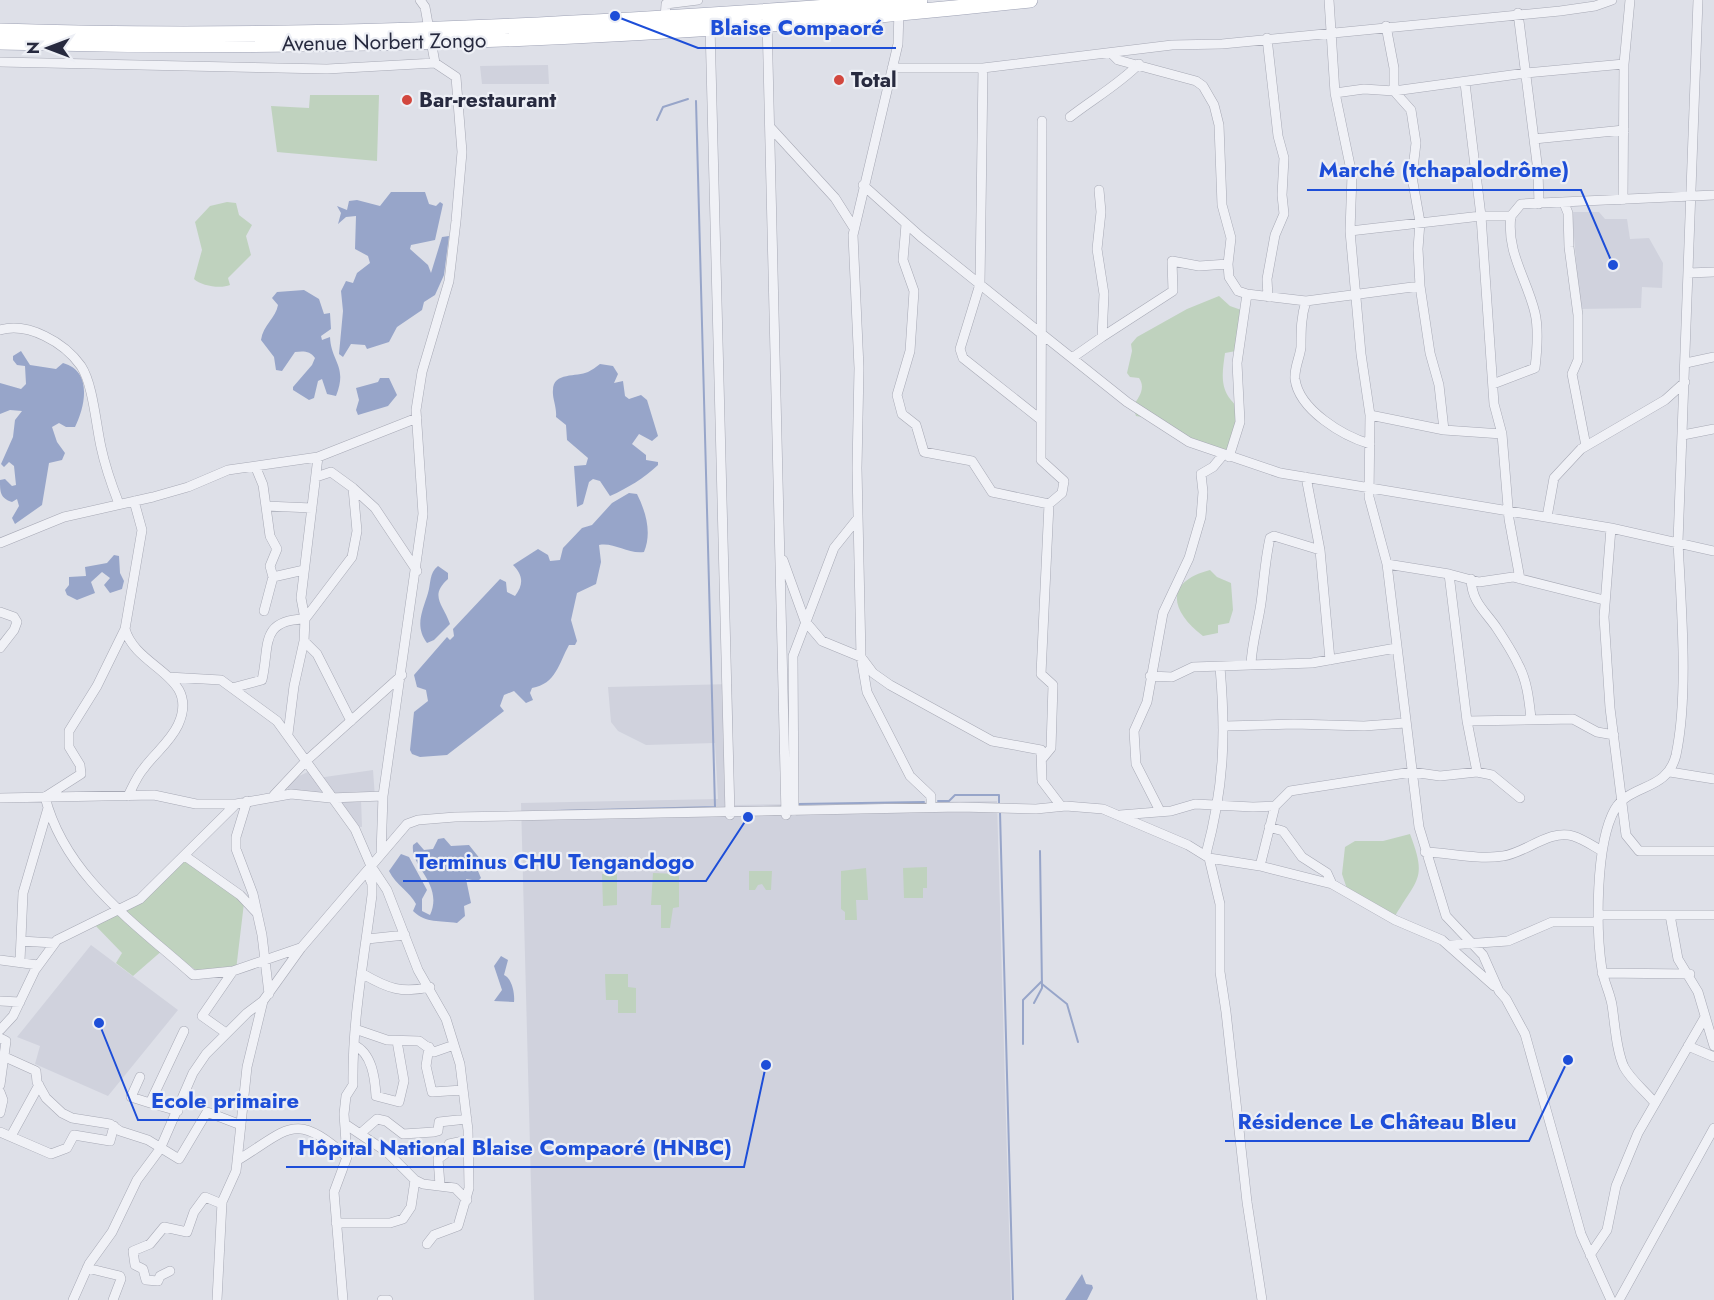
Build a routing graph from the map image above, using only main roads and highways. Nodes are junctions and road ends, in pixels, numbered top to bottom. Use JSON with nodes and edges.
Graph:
{"nodes":[{"id":1,"x":920,"y":0,"type":"edge"},
{"id":2,"x":1030,"y":0,"type":"edge"},
{"id":3,"x":901,"y":5,"type":"edge"},
{"id":4,"x":710,"y":23,"type":"junction"},
{"id":5,"x":0,"y":31,"type":"edge"},
{"id":6,"x":430,"y":36,"type":"junction"},
{"id":7,"x":0,"y":42,"type":"edge"}],
"edges":[{"from":1,"to":3,"type":"main road"},
{"from":2,"to":3,"type":"main road"},
{"from":3,"to":4,"type":"main road","name":"Avenue Norbert Zongo"},
{"from":4,"to":6,"type":"main road","name":"Avenue Norbert Zongo"},
{"from":4,"to":6,"type":"main road","name":"Avenue Norbert Zongo"},
{"from":5,"to":6,"type":"main road","name":"Avenue Norbert Zongo"},
{"from":6,"to":7,"type":"main road","name":"Avenue Norbert Zongo"}]}
